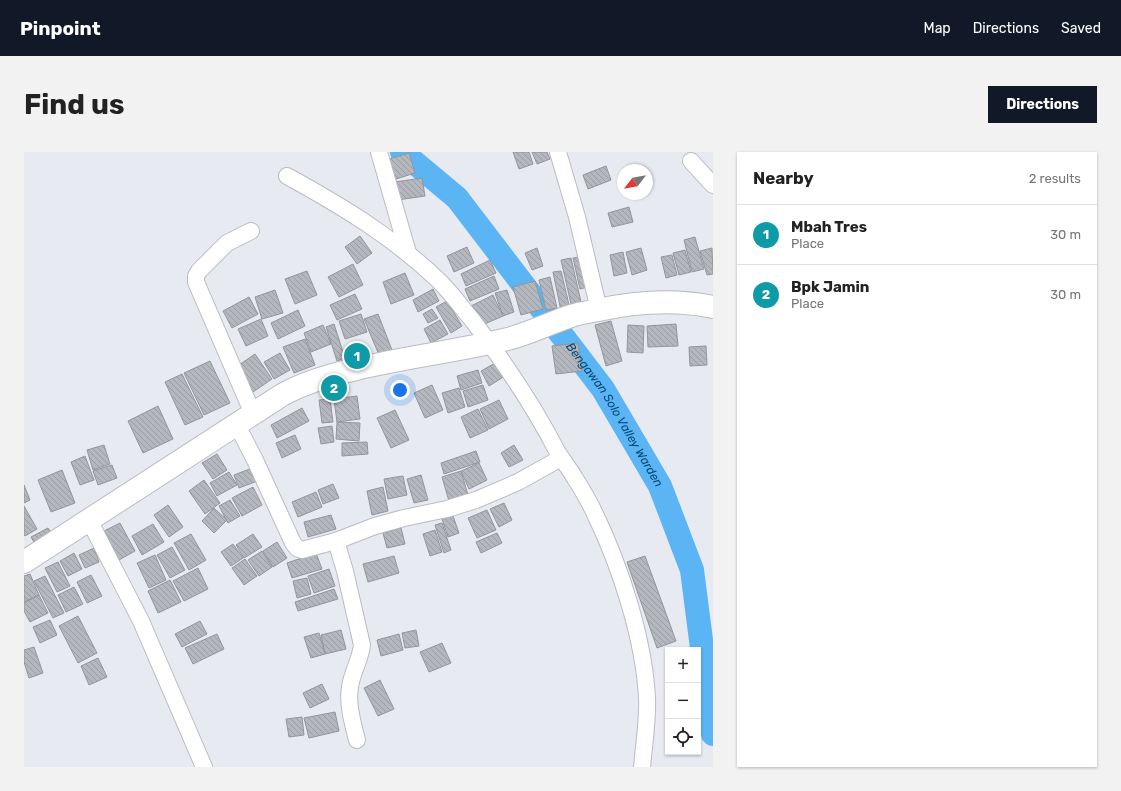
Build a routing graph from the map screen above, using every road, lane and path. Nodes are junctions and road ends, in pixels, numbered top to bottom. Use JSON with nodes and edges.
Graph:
{"nodes":[{"id":1,"x":378,"y":152,"type":"edge"},
{"id":2,"x":558,"y":152,"type":"edge"},
{"id":3,"x":691,"y":161,"type":"dead end"},
{"id":4,"x":287,"y":176,"type":"dead end"},
{"id":5,"x":713,"y":185,"type":"edge"},
{"id":6,"x":251,"y":231,"type":"dead end"},
{"id":7,"x":408,"y":253,"type":"junction"},
{"id":8,"x":713,"y":307,"type":"edge"},
{"id":9,"x":599,"y":310,"type":"junction"},
{"id":10,"x":490,"y":343,"type":"junction"},
{"id":11,"x":245,"y":420,"type":"junction"},
{"id":12,"x":561,"y":458,"type":"junction"},
{"id":13,"x":89,"y":520,"type":"junction"},
{"id":14,"x":336,"y":541,"type":"junction"},
{"id":15,"x":24,"y":562,"type":"edge"},
{"id":16,"x":357,"y":740,"type":"dead end"},
{"id":17,"x":204,"y":767,"type":"edge"},
{"id":18,"x":642,"y":767,"type":"edge"}],
"edges":[{"from":1,"to":7,"type":"street"},
{"from":2,"to":9,"type":"street"},
{"from":3,"to":5,"type":"street"},
{"from":4,"to":7,"type":"street"},
{"from":6,"to":11,"type":"street"},
{"from":7,"to":10,"type":"street"},
{"from":8,"to":9,"type":"street"},
{"from":9,"to":10,"type":"street"},
{"from":10,"to":11,"type":"street"},
{"from":10,"to":12,"type":"street"},
{"from":11,"to":13,"type":"street"},
{"from":11,"to":14,"type":"street"},
{"from":12,"to":14,"type":"street"},
{"from":12,"to":18,"type":"street"},
{"from":13,"to":15,"type":"street"},
{"from":13,"to":17,"type":"street"},
{"from":14,"to":16,"type":"street"}]}
